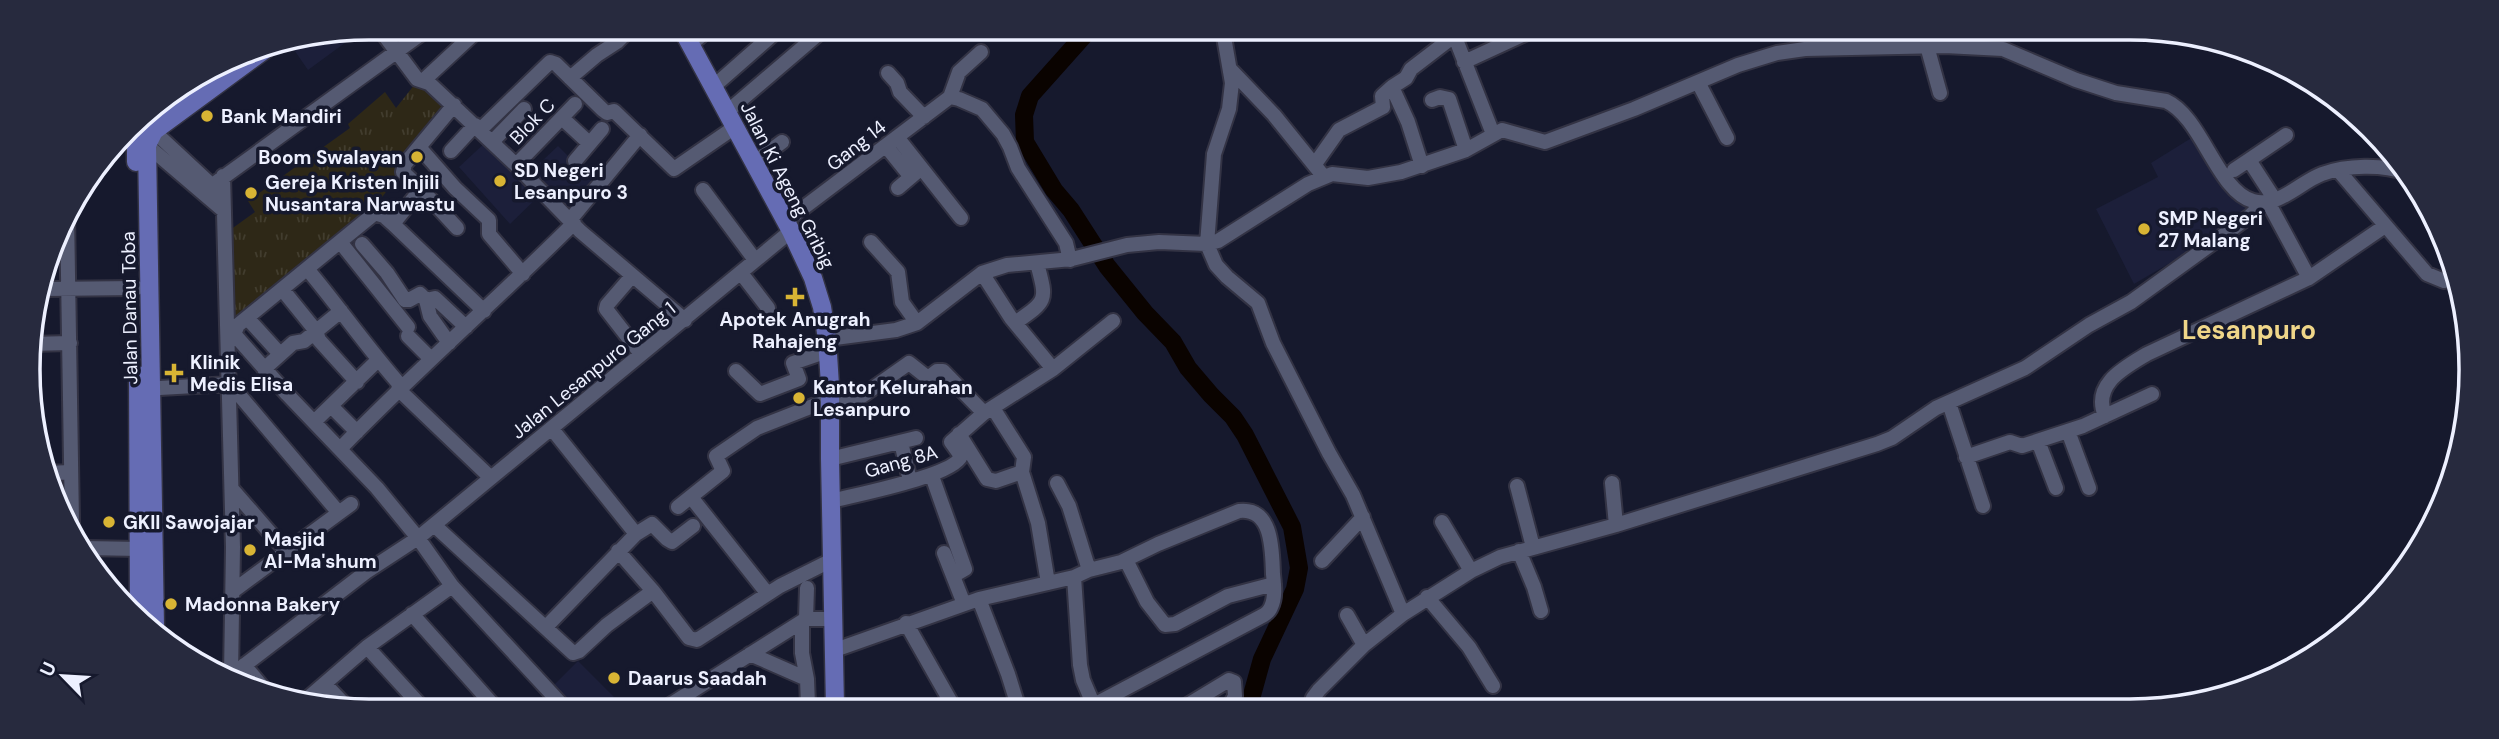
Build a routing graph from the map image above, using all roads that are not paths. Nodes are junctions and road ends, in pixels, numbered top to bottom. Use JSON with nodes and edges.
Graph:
{"nodes":[{"id":1,"x":388,"y":40,"type":"edge"},
{"id":2,"x":413,"y":40,"type":"edge"},
{"id":3,"x":467,"y":40,"type":"edge"},
{"id":4,"x":619,"y":40,"type":"edge"},
{"id":5,"x":689,"y":40,"type":"edge"},
{"id":6,"x":766,"y":40,"type":"edge"},
{"id":7,"x":813,"y":40,"type":"edge"},
{"id":8,"x":1225,"y":40,"type":"edge"},
{"id":9,"x":1447,"y":40,"type":"edge"},
{"id":10,"x":1456,"y":40,"type":"edge"},
{"id":11,"x":1512,"y":40,"type":"edge"},
{"id":12,"x":1927,"y":47,"type":"junction"},
{"id":13,"x":397,"y":52,"type":"junction"},
{"id":14,"x":981,"y":52,"type":"dead end"},
{"id":15,"x":1464,"y":62,"type":"junction"},
{"id":16,"x":236,"y":69,"type":"edge"},
{"id":17,"x":1231,"y":70,"type":"junction"},
{"id":18,"x":888,"y":73,"type":"dead end"},
{"id":19,"x":570,"y":78,"type":"junction"},
{"id":20,"x":424,"y":80,"type":"junction"},
{"id":21,"x":1698,"y":82,"type":"junction"},
{"id":22,"x":713,"y":87,"type":"junction"},
{"id":23,"x":1392,"y":87,"type":"junction"},
{"id":24,"x":1940,"y":93,"type":"dead end"},
{"id":25,"x":950,"y":97,"type":"junction"},
{"id":26,"x":581,"y":99,"type":"junction"},
{"id":27,"x":1432,"y":100,"type":"dead end"},
{"id":28,"x":454,"y":105,"type":"junction"},
{"id":29,"x":524,"y":109,"type":"dead end"},
{"id":30,"x":923,"y":117,"type":"junction"},
{"id":31,"x":562,"y":118,"type":"junction"},
{"id":32,"x":731,"y":119,"type":"junction"},
{"id":33,"x":478,"y":128,"type":"junction"},
{"id":34,"x":145,"y":129,"type":"edge"},
{"id":35,"x":602,"y":129,"type":"dead end"},
{"id":36,"x":142,"y":131,"type":"edge"},
{"id":37,"x":142,"y":132,"type":"edge"},
{"id":38,"x":1493,"y":134,"type":"junction"},
{"id":39,"x":640,"y":135,"type":"junction"},
{"id":40,"x":2286,"y":135,"type":"dead end"},
{"id":41,"x":1727,"y":138,"type":"dead end"},
{"id":42,"x":492,"y":142,"type":"junction"},
{"id":43,"x":782,"y":142,"type":"dead end"},
{"id":44,"x":892,"y":142,"type":"junction"},
{"id":45,"x":589,"y":143,"type":"junction"},
{"id":46,"x":419,"y":147,"type":"junction"},
{"id":47,"x":1466,"y":150,"type":"junction"},
{"id":48,"x":451,"y":151,"type":"dead end"},
{"id":49,"x":2249,"y":160,"type":"junction"},
{"id":50,"x":575,"y":161,"type":"dead end"},
{"id":51,"x":754,"y":163,"type":"junction"},
{"id":52,"x":1315,"y":164,"type":"junction"},
{"id":53,"x":516,"y":165,"type":"junction"},
{"id":54,"x":1422,"y":166,"type":"junction"},
{"id":55,"x":2390,"y":168,"type":"edge"},
{"id":56,"x":2234,"y":170,"type":"dead end"},
{"id":57,"x":2338,"y":170,"type":"junction"},
{"id":58,"x":916,"y":172,"type":"junction"},
{"id":59,"x":1324,"y":177,"type":"junction"},
{"id":60,"x":213,"y":184,"type":"junction"},
{"id":61,"x":898,"y":188,"type":"dead end"},
{"id":62,"x":421,"y":189,"type":"junction"},
{"id":63,"x":703,"y":190,"type":"dead end"},
{"id":64,"x":2269,"y":201,"type":"junction"},
{"id":65,"x":961,"y":218,"type":"dead end"},
{"id":66,"x":572,"y":222,"type":"junction"},
{"id":67,"x":393,"y":224,"type":"junction"},
{"id":68,"x":788,"y":226,"type":"junction"},
{"id":69,"x":2385,"y":226,"type":"junction"},
{"id":70,"x":457,"y":228,"type":"dead end"},
{"id":71,"x":871,"y":242,"type":"dead end"},
{"id":72,"x":341,"y":243,"type":"junction"},
{"id":73,"x":1201,"y":243,"type":"junction"},
{"id":74,"x":362,"y":244,"type":"dead end"},
{"id":75,"x":64,"y":246,"type":"edge"},
{"id":76,"x":1071,"y":259,"type":"junction"},
{"id":77,"x":755,"y":260,"type":"junction"},
{"id":78,"x":1037,"y":263,"type":"junction"},
{"id":79,"x":308,"y":270,"type":"junction"},
{"id":80,"x":741,"y":273,"type":"junction"},
{"id":81,"x":982,"y":273,"type":"junction"},
{"id":82,"x":523,"y":274,"type":"junction"},
{"id":83,"x":632,"y":276,"type":"junction"},
{"id":84,"x":2309,"y":278,"type":"junction"},
{"id":85,"x":2447,"y":280,"type":"edge"},
{"id":86,"x":137,"y":288,"type":"junction"},
{"id":87,"x":50,"y":289,"type":"edge"},
{"id":88,"x":68,"y":289,"type":"junction"},
{"id":89,"x":282,"y":289,"type":"junction"},
{"id":90,"x":426,"y":300,"type":"junction"},
{"id":91,"x":768,"y":308,"type":"dead end"},
{"id":92,"x":341,"y":311,"type":"junction"},
{"id":93,"x":484,"y":311,"type":"junction"},
{"id":94,"x":685,"y":320,"type":"junction"},
{"id":95,"x":250,"y":321,"type":"dead end"},
{"id":96,"x":1113,"y":321,"type":"dead end"},
{"id":97,"x":917,"y":323,"type":"junction"},
{"id":98,"x":1015,"y":323,"type":"junction"},
{"id":99,"x":466,"y":327,"type":"junction"},
{"id":100,"x":316,"y":331,"type":"junction"},
{"id":101,"x":70,"y":343,"type":"junction"},
{"id":102,"x":449,"y":343,"type":"junction"},
{"id":103,"x":41,"y":344,"type":"edge"},
{"id":104,"x":828,"y":345,"type":"junction"},
{"id":105,"x":280,"y":354,"type":"junction"},
{"id":106,"x":641,"y":354,"type":"junction"},
{"id":107,"x":431,"y":359,"type":"junction"},
{"id":108,"x":378,"y":360,"type":"junction"},
{"id":109,"x":264,"y":369,"type":"junction"},
{"id":110,"x":1054,"y":369,"type":"junction"},
{"id":111,"x":736,"y":371,"type":"dead end"},
{"id":112,"x":357,"y":382,"type":"junction"},
{"id":113,"x":230,"y":384,"type":"junction"},
{"id":114,"x":400,"y":388,"type":"junction"},
{"id":115,"x":145,"y":389,"type":"junction"},
{"id":116,"x":2152,"y":394,"type":"dead end"},
{"id":117,"x":1949,"y":403,"type":"junction"},
{"id":118,"x":830,"y":404,"type":"junction"},
{"id":119,"x":331,"y":406,"type":"junction"},
{"id":120,"x":988,"y":411,"type":"junction"},
{"id":121,"x":2105,"y":415,"type":"junction"},
{"id":122,"x":314,"y":422,"type":"junction"},
{"id":123,"x":552,"y":429,"type":"junction"},
{"id":124,"x":2068,"y":431,"type":"junction"},
{"id":125,"x":357,"y":432,"type":"junction"},
{"id":126,"x":916,"y":438,"type":"dead end"},
{"id":127,"x":955,"y":438,"type":"junction"},
{"id":128,"x":2038,"y":440,"type":"junction"},
{"id":129,"x":901,"y":442,"type":"junction"},
{"id":130,"x":340,"y":449,"type":"junction"},
{"id":131,"x":1966,"y":457,"type":"junction"},
{"id":132,"x":830,"y":458,"type":"junction"},
{"id":133,"x":70,"y":472,"type":"junction"},
{"id":134,"x":1022,"y":472,"type":"junction"},
{"id":135,"x":57,"y":473,"type":"edge"},
{"id":136,"x":932,"y":476,"type":"junction"},
{"id":137,"x":491,"y":478,"type":"junction"},
{"id":138,"x":910,"y":481,"type":"junction"},
{"id":139,"x":1057,"y":483,"type":"dead end"},
{"id":140,"x":1612,"y":483,"type":"dead end"},
{"id":141,"x":1517,"y":486,"type":"dead end"},
{"id":142,"x":2056,"y":488,"type":"dead end"},
{"id":143,"x":2089,"y":488,"type":"dead end"},
{"id":144,"x":232,"y":489,"type":"junction"},
{"id":145,"x":691,"y":497,"type":"junction"},
{"id":146,"x":831,"y":501,"type":"junction"},
{"id":147,"x":1983,"y":506,"type":"dead end"},
{"id":148,"x":678,"y":507,"type":"dead end"},
{"id":149,"x":71,"y":509,"type":"edge"},
{"id":150,"x":1363,"y":517,"type":"junction"},
{"id":151,"x":1442,"y":522,"type":"dead end"},
{"id":152,"x":433,"y":525,"type":"junction"},
{"id":153,"x":1616,"y":525,"type":"junction"},
{"id":154,"x":693,"y":526,"type":"dead end"},
{"id":155,"x":636,"y":534,"type":"junction"},
{"id":156,"x":418,"y":538,"type":"junction"},
{"id":157,"x":93,"y":548,"type":"edge"},
{"id":158,"x":140,"y":549,"type":"junction"},
{"id":159,"x":1526,"y":549,"type":"junction"},
{"id":160,"x":286,"y":551,"type":"junction"},
{"id":161,"x":618,"y":551,"type":"junction"},
{"id":162,"x":944,"y":554,"type":"dead end"},
{"id":163,"x":832,"y":560,"type":"junction"},
{"id":164,"x":1126,"y":560,"type":"junction"},
{"id":165,"x":1322,"y":561,"type":"dead end"},
{"id":166,"x":1089,"y":570,"type":"junction"},
{"id":167,"x":1471,"y":571,"type":"junction"},
{"id":168,"x":953,"y":576,"type":"junction"},
{"id":169,"x":1074,"y":577,"type":"junction"},
{"id":170,"x":1048,"y":583,"type":"junction"},
{"id":171,"x":1274,"y":584,"type":"junction"},
{"id":172,"x":452,"y":586,"type":"junction"},
{"id":173,"x":807,"y":588,"type":"dead end"},
{"id":174,"x":233,"y":591,"type":"junction"},
{"id":175,"x":653,"y":591,"type":"junction"},
{"id":176,"x":768,"y":593,"type":"junction"},
{"id":177,"x":1427,"y":597,"type":"junction"},
{"id":178,"x":972,"y":601,"type":"junction"},
{"id":179,"x":139,"y":604,"type":"edge"},
{"id":180,"x":1541,"y":611,"type":"dead end"},
{"id":181,"x":412,"y":614,"type":"junction"},
{"id":182,"x":1403,"y":614,"type":"junction"},
{"id":183,"x":1347,"y":615,"type":"dead end"},
{"id":184,"x":155,"y":619,"type":"edge"},
{"id":185,"x":833,"y":619,"type":"junction"},
{"id":186,"x":804,"y":621,"type":"junction"},
{"id":187,"x":906,"y":623,"type":"junction"},
{"id":188,"x":546,"y":626,"type":"junction"},
{"id":189,"x":1364,"y":645,"type":"junction"},
{"id":190,"x":367,"y":648,"type":"junction"},
{"id":191,"x":835,"y":650,"type":"junction"},
{"id":192,"x":750,"y":654,"type":"junction"},
{"id":193,"x":244,"y":665,"type":"junction"},
{"id":194,"x":230,"y":668,"type":"edge"},
{"id":195,"x":237,"y":671,"type":"edge"},
{"id":196,"x":255,"y":678,"type":"edge"},
{"id":197,"x":807,"y":679,"type":"junction"},
{"id":198,"x":326,"y":684,"type":"junction"},
{"id":199,"x":1493,"y":686,"type":"dead end"},
{"id":200,"x":314,"y":694,"type":"edge"},
{"id":201,"x":338,"y":697,"type":"edge"},
{"id":202,"x":414,"y":699,"type":"edge"},
{"id":203,"x":488,"y":699,"type":"edge"},
{"id":204,"x":556,"y":699,"type":"edge"},
{"id":205,"x":682,"y":699,"type":"edge"},
{"id":206,"x":808,"y":699,"type":"edge"},
{"id":207,"x":835,"y":699,"type":"edge"},
{"id":208,"x":949,"y":699,"type":"edge"},
{"id":209,"x":1012,"y":699,"type":"edge"},
{"id":210,"x":1091,"y":699,"type":"edge"},
{"id":211,"x":1105,"y":699,"type":"edge"},
{"id":212,"x":1198,"y":699,"type":"edge"},
{"id":213,"x":1232,"y":699,"type":"edge"},
{"id":214,"x":1313,"y":699,"type":"edge"}],
"edges":[{"from":1,"to":13,"type":"street"},
{"from":2,"to":13,"type":"street"},
{"from":3,"to":20,"type":"street"},
{"from":4,"to":19,"type":"street"},
{"from":5,"to":22,"type":"main road","name":"Jalan Ki Ageng Gribig"},
{"from":6,"to":22,"type":"street"},
{"from":7,"to":32,"type":"street"},
{"from":8,"to":17,"type":"street"},
{"from":9,"to":23,"type":"street"},
{"from":10,"to":15,"type":"street"},
{"from":11,"to":15,"type":"street"},
{"from":12,"to":21,"type":"street"},
{"from":12,"to":24,"type":"street"},
{"from":12,"to":64,"type":"street"},
{"from":13,"to":20,"type":"street"},
{"from":13,"to":60,"type":"street"},
{"from":14,"to":25,"type":"street"},
{"from":15,"to":38,"type":"street"},
{"from":16,"to":34,"type":"main road"},
{"from":17,"to":52,"type":"street"},
{"from":17,"to":73,"type":"street"},
{"from":18,"to":30,"type":"street"},
{"from":19,"to":26,"type":"street"},
{"from":19,"to":33,"type":"street"},
{"from":20,"to":28,"type":"street"},
{"from":21,"to":38,"type":"street"},
{"from":21,"to":41,"type":"street"},
{"from":22,"to":32,"type":"main road","name":"Jalan Ki Ageng Gribig"},
{"from":23,"to":52,"type":"street"},
{"from":23,"to":54,"type":"street"},
{"from":25,"to":30,"type":"street","name":"Gang 14"},
{"from":25,"to":76,"type":"street"},
{"from":26,"to":31,"type":"street","name":"Blok C"},
{"from":26,"to":39,"type":"street"},
{"from":27,"to":47,"type":"street"},
{"from":28,"to":33,"type":"street"},
{"from":28,"to":46,"type":"street"},
{"from":29,"to":42,"type":"street"},
{"from":30,"to":44,"type":"street","name":"Gang 14"},
{"from":31,"to":45,"type":"street"},
{"from":31,"to":53,"type":"street","name":"Blok C"},
{"from":32,"to":39,"type":"street"},
{"from":32,"to":51,"type":"main road","name":"Jalan Ki Ageng Gribig"},
{"from":33,"to":42,"type":"street"},
{"from":33,"to":48,"type":"street"},
{"from":35,"to":45,"type":"street"},
{"from":36,"to":60,"type":"street"},
{"from":36,"to":115,"type":"main road","name":"Jalan Danau Toba"},
{"from":37,"to":86,"type":"main road","name":"Jalan Danau Toba"},
{"from":38,"to":47,"type":"street"},
{"from":39,"to":66,"type":"street"},
{"from":40,"to":49,"type":"street"},
{"from":42,"to":53,"type":"street"},
{"from":43,"to":51,"type":"street"},
{"from":44,"to":58,"type":"street"},
{"from":44,"to":68,"type":"street","name":"Gang 14"},
{"from":45,"to":50,"type":"street"},
{"from":46,"to":62,"type":"street"},
{"from":46,"to":82,"type":"street"},
{"from":47,"to":54,"type":"street"},
{"from":49,"to":56,"type":"street"},
{"from":49,"to":64,"type":"street"},
{"from":51,"to":68,"type":"main road","name":"Jalan Ki Ageng Gribig"},
{"from":52,"to":59,"type":"street"},
{"from":53,"to":66,"type":"street"},
{"from":54,"to":59,"type":"street"},
{"from":55,"to":57,"type":"street"},
{"from":57,"to":64,"type":"street"},
{"from":57,"to":69,"type":"street"},
{"from":58,"to":61,"type":"street"},
{"from":58,"to":65,"type":"street"},
{"from":59,"to":73,"type":"street"},
{"from":60,"to":113,"type":"street"},
{"from":62,"to":67,"type":"street"},
{"from":62,"to":70,"type":"street"},
{"from":63,"to":77,"type":"street"},
{"from":64,"to":84,"type":"street"},
{"from":64,"to":117,"type":"street"},
{"from":66,"to":82,"type":"street"},
{"from":66,"to":83,"type":"street"},
{"from":67,"to":72,"type":"street"},
{"from":67,"to":93,"type":"street"},
{"from":68,"to":77,"type":"street","name":"Jalan Lesanpuro Gang 1"},
{"from":68,"to":104,"type":"main road","name":"Jalan Ki Ageng Gribig"},
{"from":69,"to":84,"type":"street"},
{"from":69,"to":85,"type":"street"},
{"from":71,"to":97,"type":"street"},
{"from":72,"to":79,"type":"street"},
{"from":72,"to":107,"type":"street"},
{"from":73,"to":76,"type":"street"},
{"from":73,"to":150,"type":"street"},
{"from":74,"to":90,"type":"street"},
{"from":75,"to":88,"type":"street"},
{"from":76,"to":78,"type":"street"},
{"from":77,"to":80,"type":"street","name":"Jalan Lesanpuro Gang 1"},
{"from":78,"to":81,"type":"street"},
{"from":78,"to":98,"type":"street"},
{"from":79,"to":89,"type":"street"},
{"from":79,"to":92,"type":"street"},
{"from":80,"to":91,"type":"street"},
{"from":80,"to":94,"type":"street","name":"Jalan Lesanpuro Gang 1"},
{"from":81,"to":97,"type":"street"},
{"from":81,"to":98,"type":"street"},
{"from":82,"to":93,"type":"street"},
{"from":83,"to":94,"type":"street"},
{"from":83,"to":106,"type":"street"},
{"from":84,"to":121,"type":"street"},
{"from":86,"to":88,"type":"street"},
{"from":86,"to":115,"type":"main road","name":"Jalan Danau Toba"},
{"from":87,"to":88,"type":"street"},
{"from":88,"to":101,"type":"street"},
{"from":89,"to":100,"type":"street"},
{"from":89,"to":109,"type":"street"},
{"from":90,"to":99,"type":"street"},
{"from":90,"to":102,"type":"street"},
{"from":92,"to":100,"type":"street"},
{"from":92,"to":108,"type":"street"},
{"from":93,"to":99,"type":"street"},
{"from":94,"to":106,"type":"street","name":"Jalan Lesanpuro Gang 1"},
{"from":95,"to":105,"type":"street"},
{"from":96,"to":110,"type":"street"},
{"from":97,"to":104,"type":"street"},
{"from":98,"to":110,"type":"street"},
{"from":99,"to":102,"type":"street"},
{"from":100,"to":105,"type":"street"},
{"from":100,"to":112,"type":"street"},
{"from":101,"to":103,"type":"street"},
{"from":101,"to":133,"type":"street"},
{"from":102,"to":107,"type":"street"},
{"from":104,"to":111,"type":"street"},
{"from":104,"to":118,"type":"main road","name":"Jalan Ki Ageng Gribig"},
{"from":105,"to":109,"type":"street"},
{"from":106,"to":123,"type":"street","name":"Jalan Lesanpuro Gang 1"},
{"from":107,"to":114,"type":"street"},
{"from":108,"to":112,"type":"street"},
{"from":108,"to":114,"type":"street"},
{"from":109,"to":122,"type":"street"},
{"from":110,"to":120,"type":"street"},
{"from":112,"to":119,"type":"street"},
{"from":113,"to":115,"type":"street"},
{"from":113,"to":144,"type":"street"},
{"from":113,"to":160,"type":"street"},
{"from":114,"to":125,"type":"street"},
{"from":114,"to":137,"type":"street"},
{"from":115,"to":158,"type":"main road","name":"Jalan Danau Toba"},
{"from":115,"to":184,"type":"main road","name":"Jalan Danau Toba"},
{"from":116,"to":121,"type":"street"},
{"from":117,"to":131,"type":"street"},
{"from":117,"to":153,"type":"street"},
{"from":118,"to":120,"type":"street"},
{"from":118,"to":132,"type":"main road","name":"Jalan Ki Ageng Gribig"},
{"from":118,"to":145,"type":"street"},
{"from":119,"to":122,"type":"street"},
{"from":119,"to":125,"type":"street"},
{"from":120,"to":127,"type":"street"},
{"from":120,"to":134,"type":"street"},
{"from":121,"to":124,"type":"street"},
{"from":122,"to":130,"type":"street"},
{"from":123,"to":137,"type":"street","name":"Jalan Lesanpuro Gang 1"},
{"from":123,"to":155,"type":"street"},
{"from":124,"to":128,"type":"street"},
{"from":124,"to":143,"type":"street"},
{"from":125,"to":130,"type":"street"},
{"from":126,"to":129,"type":"street"},
{"from":127,"to":134,"type":"street"},
{"from":127,"to":136,"type":"street","name":"Gang 8A"},
{"from":128,"to":131,"type":"street"},
{"from":128,"to":142,"type":"street"},
{"from":129,"to":132,"type":"street"},
{"from":129,"to":138,"type":"street"},
{"from":130,"to":156,"type":"street"},
{"from":131,"to":147,"type":"street"},
{"from":132,"to":146,"type":"main road","name":"Jalan Ki Ageng Gribig"},
{"from":133,"to":135,"type":"street"},
{"from":133,"to":149,"type":"street"},
{"from":134,"to":170,"type":"street"},
{"from":136,"to":138,"type":"street","name":"Gang 8A"},
{"from":136,"to":168,"type":"street"},
{"from":137,"to":152,"type":"street","name":"Jalan Lesanpuro Gang 1"},
{"from":138,"to":146,"type":"street","name":"Gang 8A"},
{"from":139,"to":166,"type":"street"},
{"from":140,"to":153,"type":"street"},
{"from":141,"to":159,"type":"street"},
{"from":144,"to":160,"type":"street"},
{"from":144,"to":174,"type":"street"},
{"from":145,"to":148,"type":"street"},
{"from":145,"to":176,"type":"street"},
{"from":146,"to":163,"type":"main road","name":"Jalan Ki Ageng Gribig"},
{"from":150,"to":165,"type":"street"},
{"from":150,"to":182,"type":"street"},
{"from":151,"to":167,"type":"street"},
{"from":152,"to":156,"type":"street","name":"Jalan Lesanpuro Gang 1"},
{"from":152,"to":188,"type":"street"},
{"from":153,"to":159,"type":"street"},
{"from":154,"to":155,"type":"street"},
{"from":155,"to":161,"type":"street"},
{"from":156,"to":172,"type":"street"},
{"from":156,"to":193,"type":"street","name":"Jalan Lesanpuro Gang 1"},
{"from":157,"to":158,"type":"street"},
{"from":158,"to":179,"type":"main road","name":"Jalan Danau Toba"},
{"from":159,"to":167,"type":"street"},
{"from":159,"to":180,"type":"street"},
{"from":160,"to":174,"type":"street"},
{"from":161,"to":175,"type":"street"},
{"from":161,"to":188,"type":"street"},
{"from":162,"to":168,"type":"street"},
{"from":163,"to":176,"type":"street"},
{"from":163,"to":185,"type":"main road","name":"Jalan Ki Ageng Gribig"},
{"from":164,"to":166,"type":"street"},
{"from":164,"to":171,"type":"street"},
{"from":164,"to":171,"type":"street"},
{"from":166,"to":169,"type":"street"},
{"from":167,"to":177,"type":"street"},
{"from":168,"to":178,"type":"street"},
{"from":169,"to":170,"type":"street"},
{"from":169,"to":210,"type":"street"},
{"from":170,"to":178,"type":"street"},
{"from":171,"to":211,"type":"street"},
{"from":172,"to":181,"type":"street"},
{"from":172,"to":204,"type":"street"},
{"from":173,"to":186,"type":"street"},
{"from":174,"to":194,"type":"street"},
{"from":175,"to":176,"type":"street"},
{"from":175,"to":188,"type":"street"},
{"from":177,"to":182,"type":"street"},
{"from":177,"to":199,"type":"street"},
{"from":178,"to":187,"type":"street"},
{"from":178,"to":209,"type":"street"},
{"from":181,"to":190,"type":"street"},
{"from":181,"to":203,"type":"street"},
{"from":182,"to":189,"type":"street"},
{"from":183,"to":189,"type":"street"},
{"from":185,"to":186,"type":"street"},
{"from":185,"to":191,"type":"main road","name":"Jalan Ki Ageng Gribig"},
{"from":186,"to":192,"type":"street"},
{"from":186,"to":197,"type":"street"},
{"from":187,"to":191,"type":"street"},
{"from":187,"to":208,"type":"street"},
{"from":189,"to":214,"type":"street"},
{"from":190,"to":198,"type":"street"},
{"from":190,"to":202,"type":"street"},
{"from":191,"to":207,"type":"main road","name":"Jalan Ki Ageng Gribig"},
{"from":192,"to":197,"type":"street"},
{"from":192,"to":205,"type":"street"},
{"from":193,"to":195,"type":"street","name":"Jalan Lesanpuro Gang 1"},
{"from":193,"to":196,"type":"street"},
{"from":197,"to":206,"type":"street"},
{"from":198,"to":200,"type":"street"},
{"from":198,"to":201,"type":"street"},
{"from":212,"to":213,"type":"street"}]}
